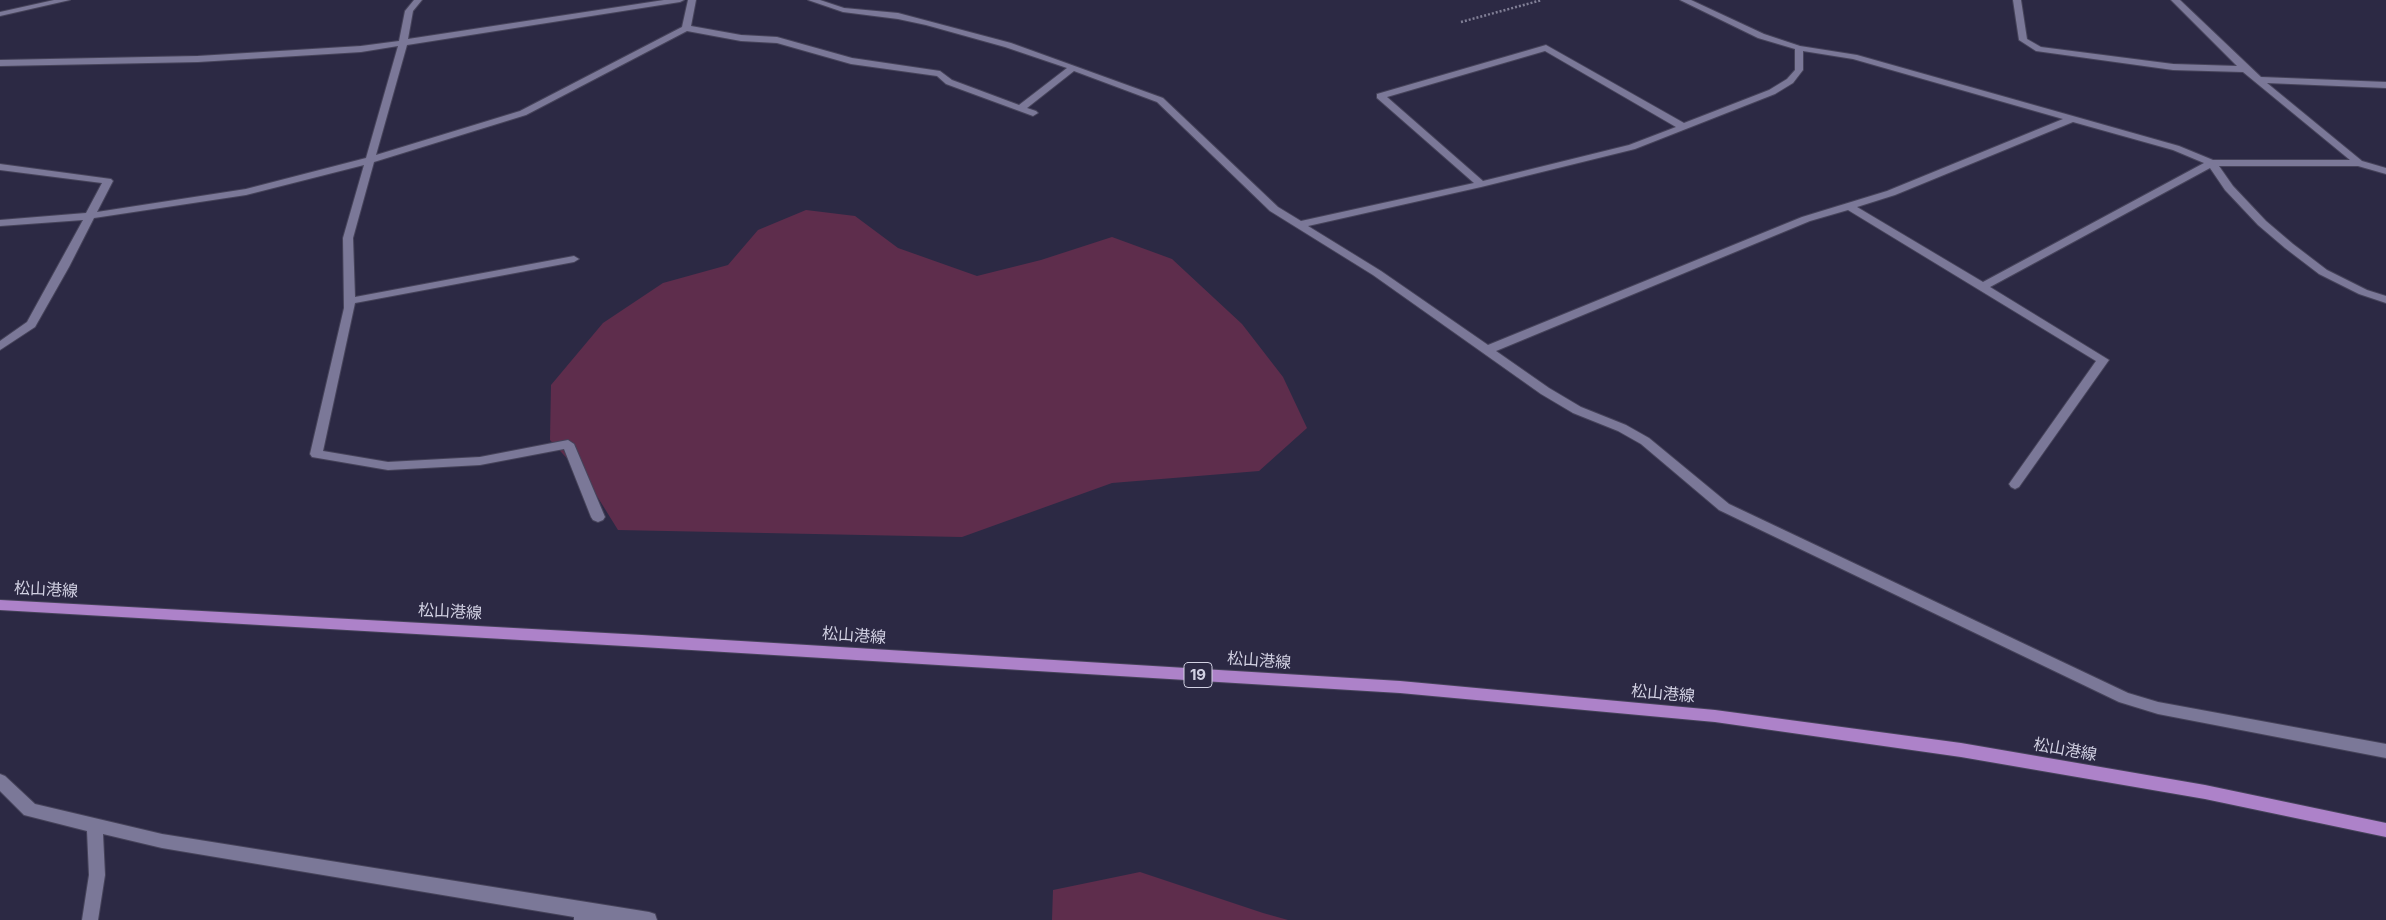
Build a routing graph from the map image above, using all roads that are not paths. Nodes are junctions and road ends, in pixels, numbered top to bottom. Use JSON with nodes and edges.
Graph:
{"nodes":[{"id":1,"x":66,"y":0,"type":"edge"},
{"id":2,"x":418,"y":0,"type":"edge"},
{"id":3,"x":680,"y":0,"type":"edge"},
{"id":4,"x":692,"y":0,"type":"edge"},
{"id":5,"x":812,"y":0,"type":"edge"},
{"id":6,"x":1684,"y":0,"type":"edge"},
{"id":7,"x":2017,"y":0,"type":"edge"},
{"id":8,"x":2175,"y":0,"type":"edge"},
{"id":9,"x":0,"y":14,"type":"edge"},
{"id":10,"x":686,"y":28,"type":"junction"},
{"id":11,"x":403,"y":42,"type":"junction"},
{"id":12,"x":1799,"y":48,"type":"junction"},
{"id":13,"x":0,"y":63,"type":"edge"},
{"id":14,"x":1073,"y":68,"type":"junction"},
{"id":15,"x":2245,"y":69,"type":"junction"},
{"id":16,"x":2260,"y":80,"type":"junction"},
{"id":17,"x":2386,"y":85,"type":"edge"},
{"id":18,"x":1021,"y":108,"type":"junction"},
{"id":19,"x":1033,"y":113,"type":"dead end"},
{"id":20,"x":2069,"y":120,"type":"junction"},
{"id":21,"x":1683,"y":127,"type":"junction"},
{"id":22,"x":370,"y":160,"type":"junction"},
{"id":23,"x":2212,"y":163,"type":"junction"},
{"id":24,"x":2359,"y":163,"type":"junction"},
{"id":25,"x":0,"y":167,"type":"edge"},
{"id":26,"x":2386,"y":172,"type":"edge"},
{"id":27,"x":1481,"y":184,"type":"junction"},
{"id":28,"x":1849,"y":206,"type":"junction"},
{"id":29,"x":90,"y":216,"type":"junction"},
{"id":30,"x":0,"y":223,"type":"edge"},
{"id":31,"x":1298,"y":225,"type":"junction"},
{"id":32,"x":574,"y":259,"type":"dead end"},
{"id":33,"x":1982,"y":287,"type":"junction"},
{"id":34,"x":2386,"y":300,"type":"edge"},
{"id":35,"x":350,"y":301,"type":"junction"},
{"id":36,"x":0,"y":346,"type":"edge"},
{"id":37,"x":1487,"y":350,"type":"junction"},
{"id":38,"x":2015,"y":484,"type":"dead end"},
{"id":39,"x":598,"y":517,"type":"dead end"},
{"id":40,"x":0,"y":605,"type":"edge"},
{"id":41,"x":2386,"y":752,"type":"edge"},
{"id":42,"x":2,"y":787,"type":"edge"},
{"id":43,"x":95,"y":825,"type":"junction"},
{"id":44,"x":2386,"y":830,"type":"edge"},
{"id":45,"x":583,"y":915,"type":"edge"},
{"id":46,"x":90,"y":920,"type":"edge"},
{"id":47,"x":649,"y":920,"type":"edge"}],
"edges":[{"from":1,"to":9,"type":"street"},
{"from":2,"to":11,"type":"street"},
{"from":3,"to":11,"type":"street"},
{"from":4,"to":10,"type":"street"},
{"from":5,"to":14,"type":"street"},
{"from":6,"to":12,"type":"street"},
{"from":7,"to":15,"type":"street"},
{"from":8,"to":15,"type":"street"},
{"from":10,"to":18,"type":"street"},
{"from":10,"to":22,"type":"street"},
{"from":11,"to":13,"type":"street"},
{"from":11,"to":22,"type":"street"},
{"from":12,"to":20,"type":"street"},
{"from":12,"to":21,"type":"street"},
{"from":14,"to":18,"type":"street"},
{"from":14,"to":31,"type":"street"},
{"from":15,"to":16,"type":"street"},
{"from":16,"to":17,"type":"street"},
{"from":16,"to":24,"type":"street"},
{"from":18,"to":19,"type":"street"},
{"from":20,"to":23,"type":"street"},
{"from":20,"to":28,"type":"street"},
{"from":21,"to":27,"type":"street"},
{"from":21,"to":27,"type":"street"},
{"from":22,"to":29,"type":"street"},
{"from":22,"to":35,"type":"street"},
{"from":23,"to":24,"type":"street"},
{"from":23,"to":33,"type":"street"},
{"from":23,"to":34,"type":"street"},
{"from":24,"to":26,"type":"street"},
{"from":25,"to":29,"type":"street"},
{"from":27,"to":31,"type":"street"},
{"from":28,"to":33,"type":"street"},
{"from":28,"to":37,"type":"street"},
{"from":29,"to":30,"type":"street"},
{"from":29,"to":36,"type":"street"},
{"from":31,"to":37,"type":"street"},
{"from":32,"to":35,"type":"street"},
{"from":33,"to":38,"type":"street"},
{"from":35,"to":39,"type":"street"},
{"from":37,"to":41,"type":"street"},
{"from":40,"to":44,"type":"main road","name":"松山港線","number":"19"},
{"from":42,"to":43,"type":"street"},
{"from":43,"to":45,"type":"street"},
{"from":43,"to":46,"type":"street"},
{"from":45,"to":47,"type":"street"}]}
